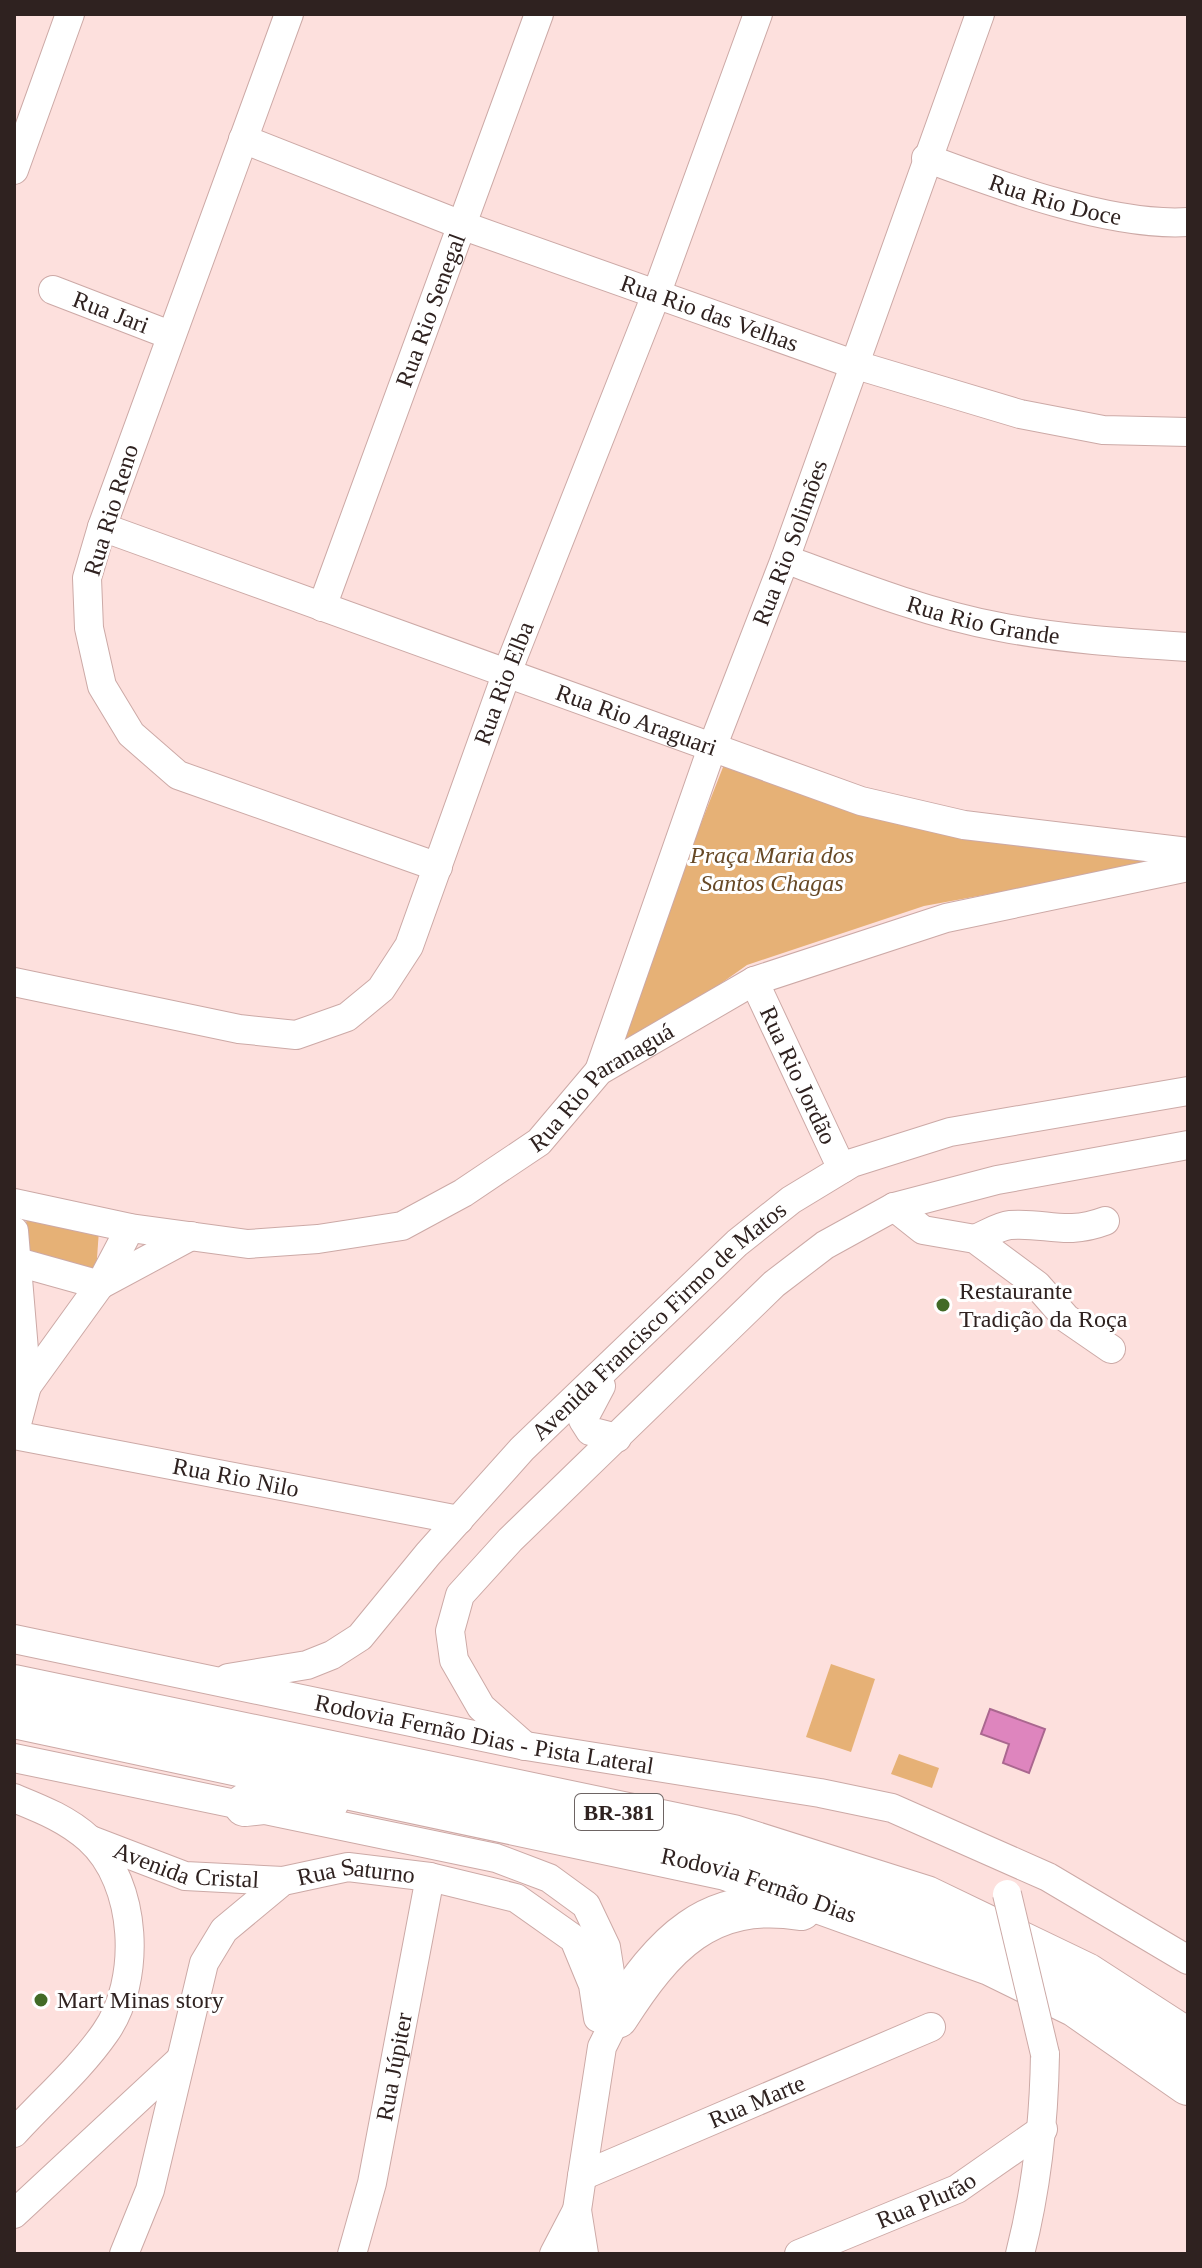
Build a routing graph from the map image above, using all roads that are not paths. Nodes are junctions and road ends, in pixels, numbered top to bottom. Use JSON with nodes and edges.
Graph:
{"nodes":[{"id":1,"x":70,"y":14,"type":"edge"},
{"id":2,"x":289,"y":14,"type":"edge"},
{"id":3,"x":539,"y":14,"type":"edge"},
{"id":4,"x":758,"y":14,"type":"edge"},
{"id":5,"x":980,"y":14,"type":"edge"},
{"id":6,"x":243,"y":139,"type":"junction"},
{"id":7,"x":926,"y":158,"type":"junction"},
{"id":8,"x":14,"y":170,"type":"edge"},
{"id":9,"x":1188,"y":222,"type":"edge"},
{"id":10,"x":464,"y":226,"type":"junction"},
{"id":11,"x":53,"y":290,"type":"dead end"},
{"id":12,"x":656,"y":295,"type":"junction"},
{"id":13,"x":170,"y":335,"type":"junction"},
{"id":14,"x":853,"y":364,"type":"junction"},
{"id":15,"x":1188,"y":432,"type":"edge"},
{"id":16,"x":102,"y":527,"type":"junction"},
{"id":17,"x":785,"y":559,"type":"junction"},
{"id":18,"x":322,"y":607,"type":"junction"},
{"id":19,"x":1188,"y":647,"type":"edge"},
{"id":20,"x":506,"y":675,"type":"junction"},
{"id":21,"x":713,"y":745,"type":"junction"},
{"id":22,"x":1188,"y":852,"type":"edge"},
{"id":23,"x":438,"y":867,"type":"junction"},
{"id":24,"x":1188,"y":867,"type":"edge"},
{"id":25,"x":754,"y":981,"type":"junction"},
{"id":26,"x":14,"y":982,"type":"edge"},
{"id":27,"x":599,"y":1071,"type":"junction"},
{"id":28,"x":1188,"y":1091,"type":"edge"},
{"id":29,"x":1188,"y":1145,"type":"edge"},
{"id":30,"x":842,"y":1169,"type":"junction"},
{"id":31,"x":14,"y":1203,"type":"edge"},
{"id":32,"x":894,"y":1207,"type":"junction"},
{"id":33,"x":1105,"y":1221,"type":"dead end"},
{"id":34,"x":130,"y":1228,"type":"junction"},
{"id":35,"x":14,"y":1231,"type":"edge"},
{"id":36,"x":191,"y":1236,"type":"junction"},
{"id":37,"x":975,"y":1239,"type":"junction"},
{"id":38,"x":15,"y":1262,"type":"edge"},
{"id":39,"x":100,"y":1285,"type":"junction"},
{"id":40,"x":1111,"y":1349,"type":"dead end"},
{"id":41,"x":628,"y":1350,"type":"junction"},
{"id":42,"x":27,"y":1386,"type":"junction"},
{"id":43,"x":14,"y":1435,"type":"edge"},
{"id":44,"x":617,"y":1438,"type":"junction"},
{"id":45,"x":459,"y":1520,"type":"junction"},
{"id":46,"x":14,"y":1639,"type":"edge"},
{"id":47,"x":208,"y":1681,"type":"junction"},
{"id":48,"x":14,"y":1686,"type":"edge"},
{"id":49,"x":14,"y":1717,"type":"edge"},
{"id":50,"x":526,"y":1746,"type":"junction"},
{"id":51,"x":14,"y":1758,"type":"edge"},
{"id":52,"x":14,"y":1798,"type":"edge"},
{"id":53,"x":245,"y":1805,"type":"junction"},
{"id":54,"x":527,"y":1826,"type":"junction"},
{"id":55,"x":954,"y":1834,"type":"junction"},
{"id":56,"x":91,"y":1840,"type":"junction"},
{"id":57,"x":430,"y":1877,"type":"junction"},
{"id":58,"x":283,"y":1881,"type":"junction"},
{"id":59,"x":1188,"y":1960,"type":"edge"},
{"id":60,"x":990,"y":1964,"type":"junction"},
{"id":61,"x":931,"y":2027,"type":"dead end"},
{"id":62,"x":610,"y":2032,"type":"junction"},
{"id":63,"x":1188,"y":2040,"type":"edge"},
{"id":64,"x":181,"y":2059,"type":"junction"},
{"id":65,"x":1188,"y":2084,"type":"edge"},
{"id":66,"x":1043,"y":2129,"type":"junction"},
{"id":67,"x":14,"y":2133,"type":"edge"},
{"id":68,"x":582,"y":2176,"type":"junction"},
{"id":69,"x":577,"y":2210,"type":"junction"},
{"id":70,"x":14,"y":2214,"type":"edge"},
{"id":71,"x":556,"y":2248,"type":"edge"},
{"id":72,"x":586,"y":2253,"type":"edge"},
{"id":73,"x":124,"y":2254,"type":"edge"},
{"id":74,"x":352,"y":2254,"type":"edge"},
{"id":75,"x":799,"y":2254,"type":"edge"},
{"id":76,"x":1020,"y":2254,"type":"edge"}],
"edges":[{"from":1,"to":8,"type":"street"},
{"from":2,"to":6,"type":"street","name":"Rua Rio Reno"},
{"from":3,"to":10,"type":"street","name":"Rua Rio Senegal"},
{"from":4,"to":12,"type":"street","name":"Rua Rio Elba"},
{"from":5,"to":7,"type":"street","name":"Rua Rio Solimões"},
{"from":6,"to":10,"type":"street","name":"Rua Rio das Velhas"},
{"from":6,"to":13,"type":"street","name":"Rua Rio Reno"},
{"from":7,"to":9,"type":"street","name":"Rua Rio Doce"},
{"from":7,"to":14,"type":"street","name":"Rua Rio Solimões"},
{"from":10,"to":12,"type":"street","name":"Rua Rio das Velhas"},
{"from":10,"to":18,"type":"street","name":"Rua Rio Senegal"},
{"from":11,"to":13,"type":"street","name":"Rua Jari"},
{"from":12,"to":14,"type":"street","name":"Rua Rio das Velhas"},
{"from":12,"to":20,"type":"street","name":"Rua Rio Elba"},
{"from":13,"to":16,"type":"street","name":"Rua Rio Reno"},
{"from":14,"to":15,"type":"street","name":"Rua Rio das Velhas"},
{"from":14,"to":17,"type":"street","name":"Rua Rio Solimões"},
{"from":16,"to":18,"type":"street","name":"Rua Rio Araguari"},
{"from":16,"to":23,"type":"street","name":"Rua Rio Reno"},
{"from":17,"to":19,"type":"street","name":"Rua Rio Grande"},
{"from":17,"to":21,"type":"street","name":"Rua Rio Solimões"},
{"from":18,"to":20,"type":"street","name":"Rua Rio Araguari"},
{"from":20,"to":21,"type":"street","name":"Rua Rio Araguari"},
{"from":20,"to":23,"type":"street","name":"Rua Rio Elba"},
{"from":21,"to":22,"type":"street","name":"Rua Rio Araguari"},
{"from":21,"to":27,"type":"street","name":"Rua Rio Solimões"},
{"from":23,"to":26,"type":"street","name":"Rua Rio Elba"},
{"from":24,"to":25,"type":"street","name":"Rua Rio Paranaguá"},
{"from":25,"to":27,"type":"street","name":"Rua Rio Paranaguá"},
{"from":25,"to":30,"type":"street","name":"Rua Rio Jordão"},
{"from":27,"to":36,"type":"street","name":"Rua Rio Paranaguá"},
{"from":28,"to":30,"type":"street","name":"Avenida Francisco Firmo de Matos"},
{"from":29,"to":32,"type":"street"},
{"from":30,"to":41,"type":"street","name":"Avenida Francisco Firmo de Matos"},
{"from":31,"to":34,"type":"street","name":"Rua Rio Paranaguá"},
{"from":32,"to":37,"type":"street"},
{"from":32,"to":44,"type":"street"},
{"from":33,"to":37,"type":"street"},
{"from":34,"to":36,"type":"street","name":"Rua Rio Paranaguá"},
{"from":34,"to":39,"type":"street"},
{"from":35,"to":38,"type":"street"},
{"from":36,"to":39,"type":"street"},
{"from":37,"to":40,"type":"street"},
{"from":38,"to":39,"type":"street"},
{"from":38,"to":42,"type":"street"},
{"from":39,"to":42,"type":"street"},
{"from":41,"to":44,"type":"street"},
{"from":41,"to":45,"type":"street","name":"Avenida Francisco Firmo de Matos"},
{"from":42,"to":43,"type":"street"},
{"from":43,"to":45,"type":"street","name":"Rua Rio Nilo"},
{"from":44,"to":50,"type":"street"},
{"from":45,"to":47,"type":"street","name":"Avenida Francisco Firmo de Matos"},
{"from":46,"to":47,"type":"street","name":"Rodovia Fernão Dias - Pista Lateral","number":"BR-381"},
{"from":47,"to":50,"type":"street","name":"Rodovia Fernão Dias - Pista Lateral","number":"BR-381"},
{"from":48,"to":63,"type":"highway","name":"Rodovia Fernão Dias","number":"BR-381"},
{"from":49,"to":54,"type":"highway","name":"Rodovia Fernão Dias","number":"BR-381"},
{"from":50,"to":55,"type":"street","name":"Rodovia Fernão Dias - Pista Lateral","number":"BR-381"},
{"from":51,"to":53,"type":"street"},
{"from":52,"to":56,"type":"street"},
{"from":53,"to":54,"type":"highway"},
{"from":53,"to":62,"type":"street"},
{"from":54,"to":60,"type":"highway","name":"Rodovia Fernão Dias","number":"BR-381"},
{"from":55,"to":59,"type":"street","number":"BR-381"},
{"from":55,"to":66,"type":"street","bridge":true},
{"from":56,"to":58,"type":"street","name":"Avenida Cristal"},
{"from":56,"to":67,"type":"street"},
{"from":57,"to":58,"type":"street","name":"Rua Saturno"},
{"from":57,"to":62,"type":"street","name":"Rua Saturno"},
{"from":57,"to":74,"type":"street","name":"Rua Júpiter"},
{"from":58,"to":64,"type":"street","name":"Rua Saturno"},
{"from":60,"to":62,"type":"highway"},
{"from":60,"to":65,"type":"highway","name":"Rodovia Fernão Dias","number":"BR-381"},
{"from":61,"to":68,"type":"street","name":"Rua Marte"},
{"from":62,"to":68,"type":"street"},
{"from":64,"to":70,"type":"street"},
{"from":64,"to":73,"type":"street","name":"Rua Saturno"},
{"from":66,"to":75,"type":"street","name":"Rua Plutão"},
{"from":66,"to":76,"type":"street"},
{"from":68,"to":69,"type":"street"},
{"from":69,"to":71,"type":"street"},
{"from":69,"to":72,"type":"street"},
{"from":71,"to":72,"type":"street"}]}
